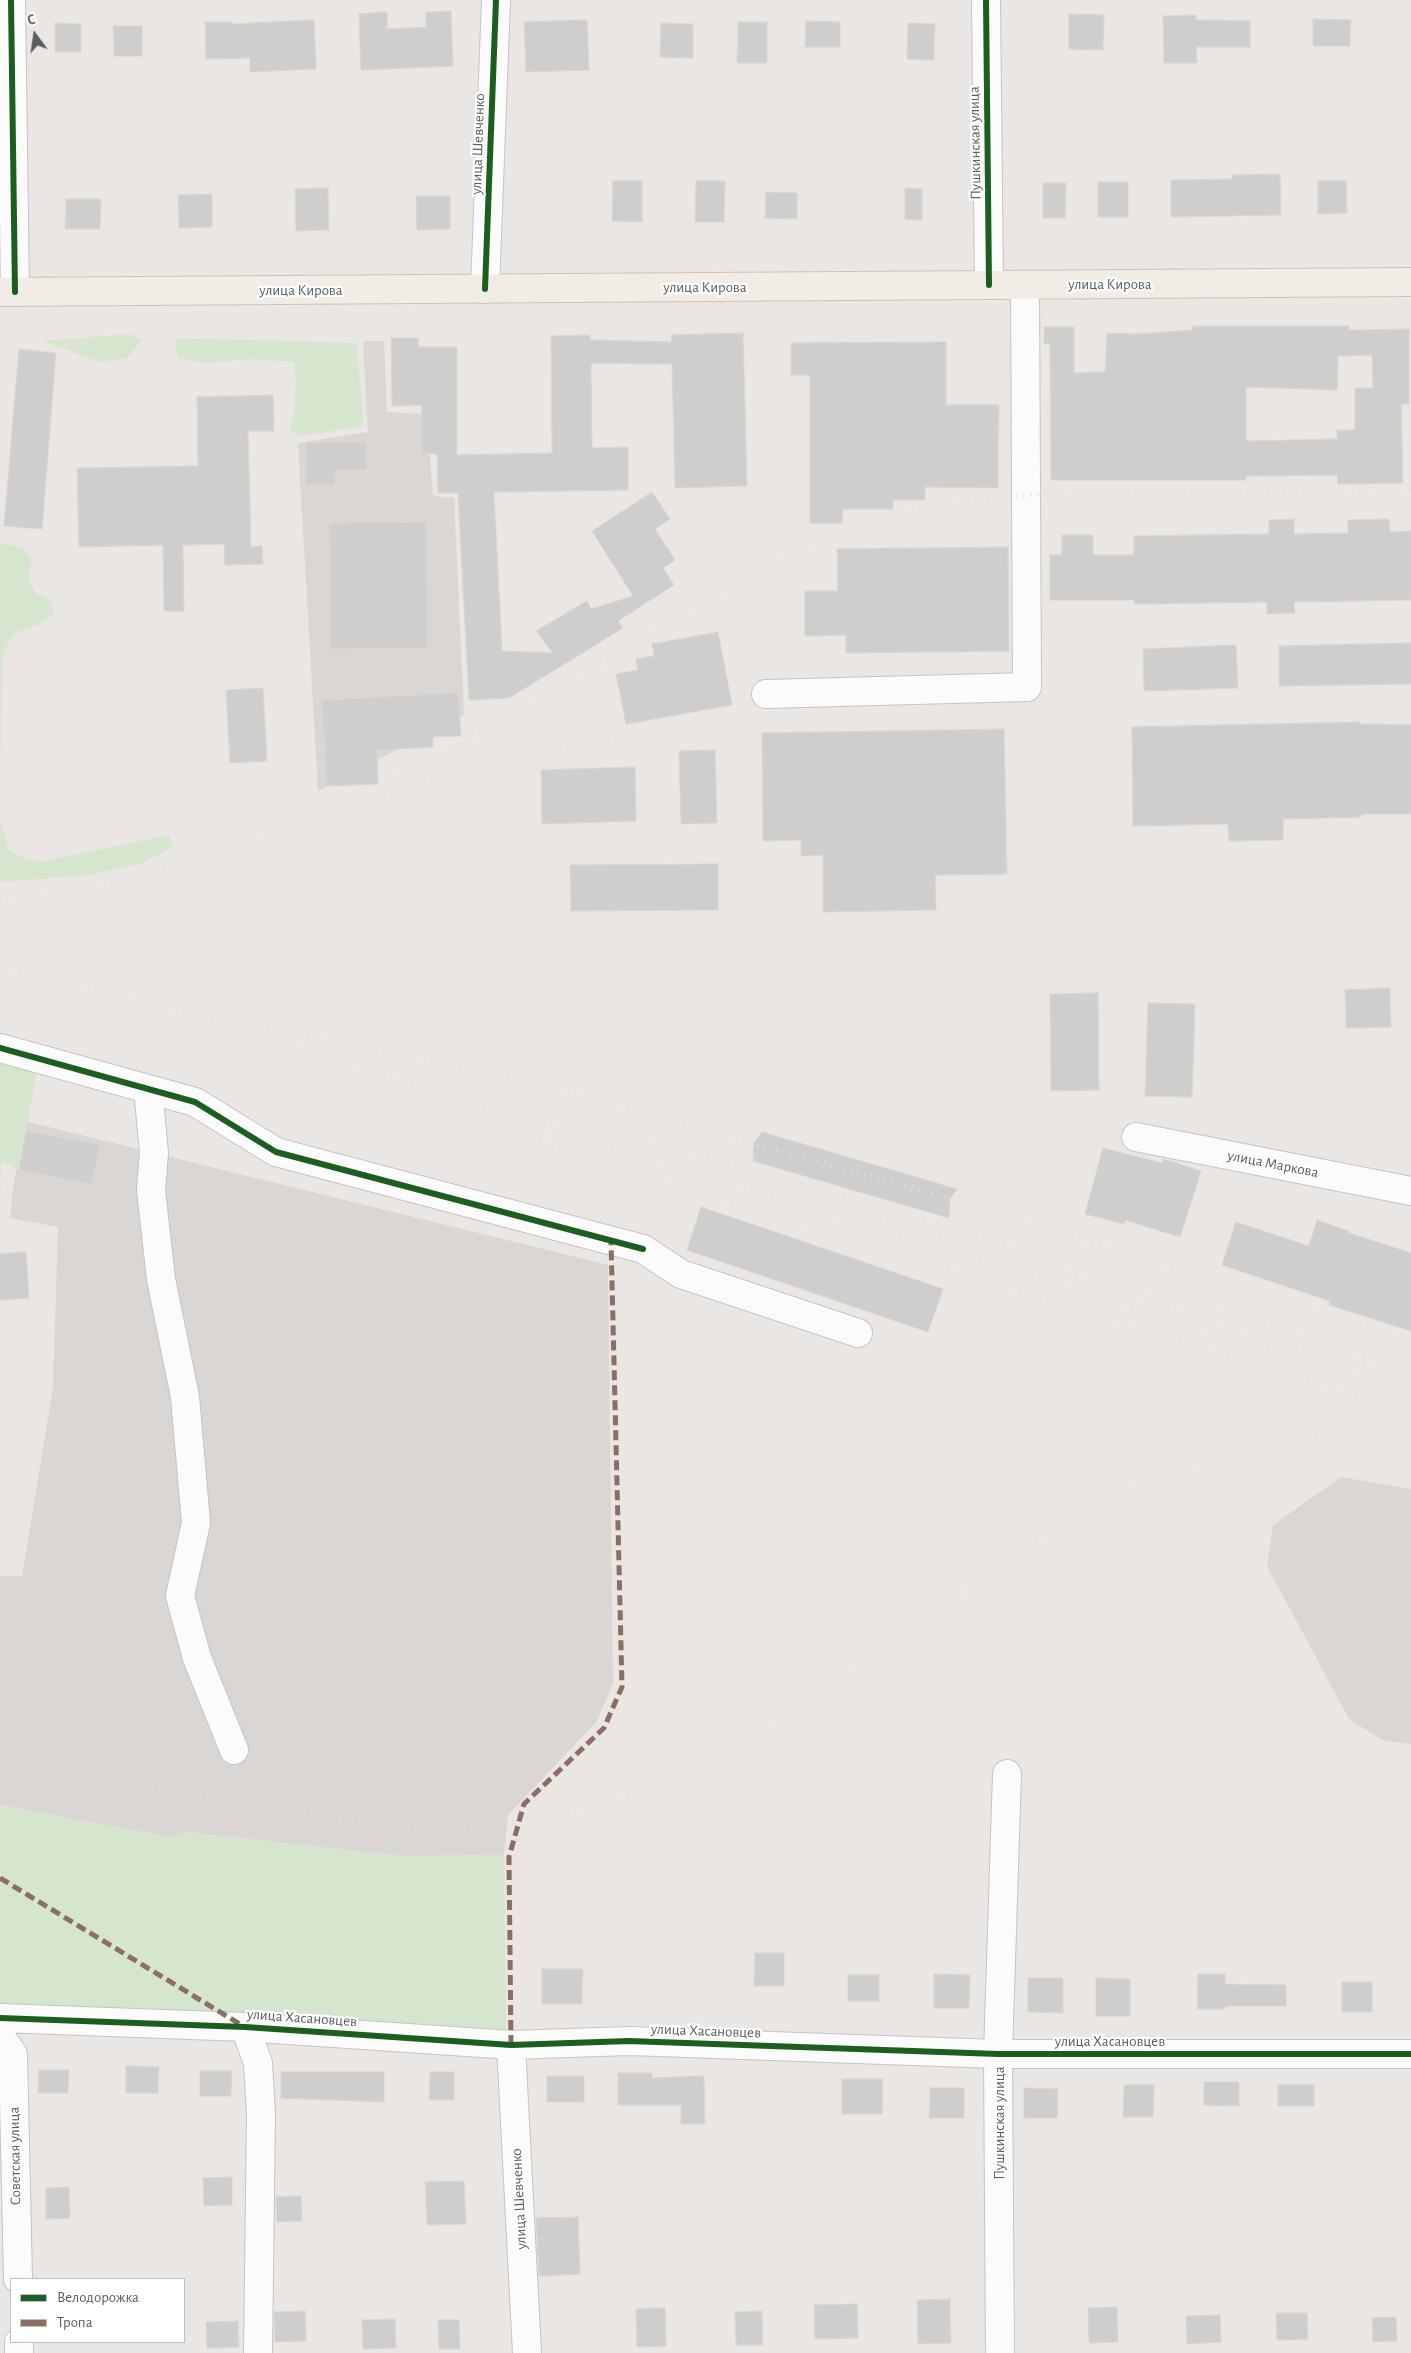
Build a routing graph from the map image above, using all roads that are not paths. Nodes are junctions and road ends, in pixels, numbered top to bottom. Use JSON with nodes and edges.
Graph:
{"nodes":[{"id":1,"x":11,"y":0,"type":"edge"},
{"id":2,"x":496,"y":0,"type":"edge"},
{"id":3,"x":986,"y":0,"type":"edge"},
{"id":4,"x":1411,"y":282,"type":"edge"},
{"id":5,"x":989,"y":285,"type":"junction"},
{"id":6,"x":1025,"y":285,"type":"junction"},
{"id":7,"x":485,"y":289,"type":"junction"},
{"id":8,"x":7,"y":292,"type":"edge"},
{"id":9,"x":766,"y":694,"type":"dead end"},
{"id":10,"x":0,"y":1048,"type":"edge"},
{"id":11,"x":148,"y":1089,"type":"junction"},
{"id":12,"x":1136,"y":1137,"type":"dead end"},
{"id":13,"x":1411,"y":1191,"type":"edge"},
{"id":14,"x":858,"y":1333,"type":"dead end"},
{"id":15,"x":234,"y":1750,"type":"dead end"},
{"id":16,"x":1006,"y":1774,"type":"dead end"},
{"id":17,"x":0,"y":2018,"type":"edge"},
{"id":18,"x":245,"y":2027,"type":"junction"},
{"id":19,"x":0,"y":2036,"type":"edge"},
{"id":20,"x":511,"y":2045,"type":"junction"},
{"id":21,"x":998,"y":2054,"type":"junction"},
{"id":22,"x":1411,"y":2054,"type":"edge"},
{"id":23,"x":18,"y":2278,"type":"edge"},
{"id":24,"x":258,"y":2353,"type":"edge"},
{"id":25,"x":527,"y":2353,"type":"edge"},
{"id":26,"x":1000,"y":2353,"type":"edge"}],
"edges":[{"from":1,"to":8,"type":"street"},
{"from":2,"to":7,"type":"street","name":"улица Шевченко"},
{"from":3,"to":5,"type":"street","name":"Пушкинская улица"},
{"from":4,"to":6,"type":"main road","name":"улица Кирова"},
{"from":5,"to":6,"type":"main road","name":"улица Кирова"},
{"from":5,"to":7,"type":"main road","name":"улица Кирова"},
{"from":6,"to":9,"type":"street"},
{"from":7,"to":8,"type":"main road","name":"улица Кирова"},
{"from":10,"to":11,"type":"street"},
{"from":11,"to":14,"type":"street"},
{"from":11,"to":15,"type":"street"},
{"from":12,"to":13,"type":"street","name":"улица Маркова"},
{"from":16,"to":21,"type":"street","name":"Пушкинская улица"},
{"from":17,"to":18,"type":"street","name":"улица Хасановцев"},
{"from":18,"to":20,"type":"street","name":"улица Хасановцев"},
{"from":18,"to":24,"type":"street"},
{"from":19,"to":23,"type":"street","name":"Советская улица"},
{"from":20,"to":21,"type":"street","name":"улица Хасановцев"},
{"from":20,"to":25,"type":"street","name":"улица Шевченко"},
{"from":21,"to":22,"type":"street","name":"улица Хасановцев"},
{"from":21,"to":26,"type":"street","name":"Пушкинская улица"}]}
